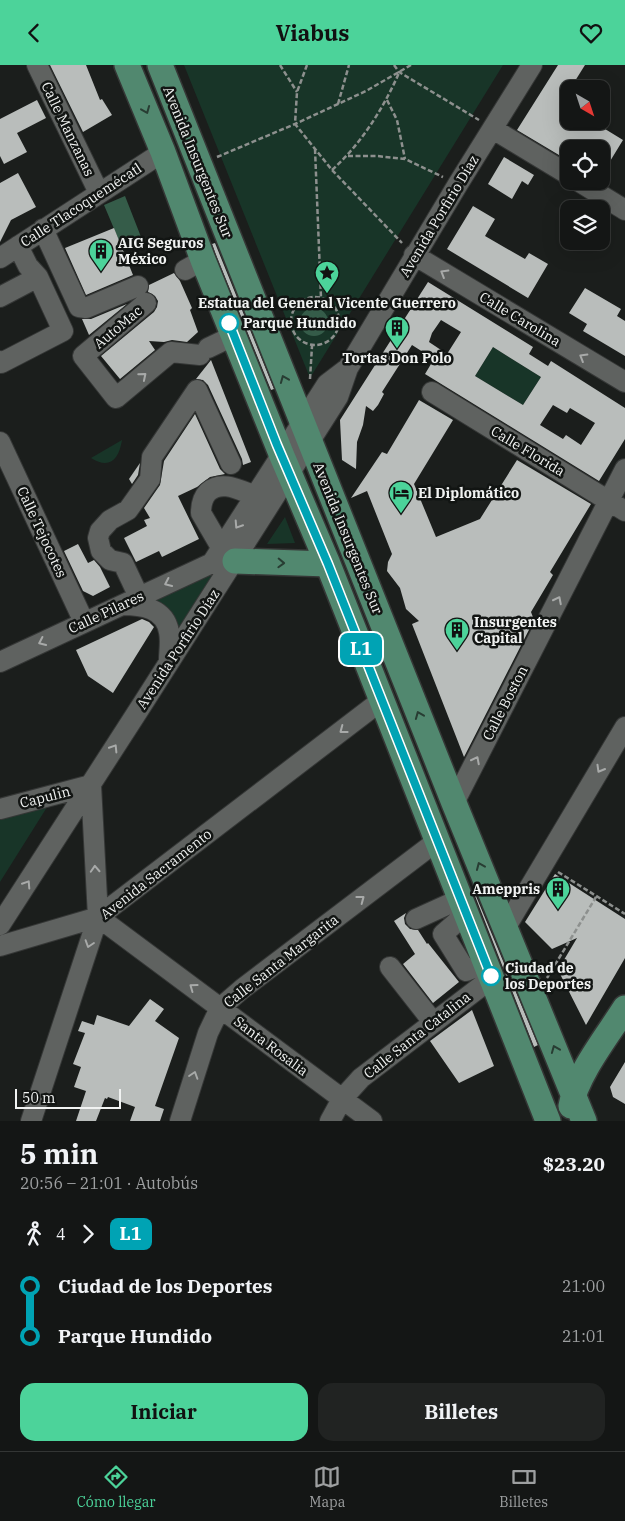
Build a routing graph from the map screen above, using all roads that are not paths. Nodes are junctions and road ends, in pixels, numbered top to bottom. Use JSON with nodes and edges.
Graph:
{"nodes":[{"id":1,"x":37,"y":65,"type":"edge"},
{"id":2,"x":127,"y":65,"type":"edge"},
{"id":3,"x":160,"y":65,"type":"edge"},
{"id":4,"x":532,"y":65,"type":"edge"},
{"id":5,"x":493,"y":129,"type":"junction"},
{"id":6,"x":163,"y":151,"type":"junction"},
{"id":7,"x":560,"y":170,"type":"edge"},
{"id":8,"x":593,"y":190,"type":"edge"},
{"id":9,"x":98,"y":193,"type":"junction"},
{"id":10,"x":625,"y":210,"type":"edge"},
{"id":11,"x":43,"y":229,"type":"junction"},
{"id":12,"x":18,"y":246,"type":"junction"},
{"id":13,"x":414,"y":255,"type":"junction"},
{"id":14,"x":0,"y":258,"type":"edge"},
{"id":15,"x":38,"y":277,"type":"junction"},
{"id":16,"x":0,"y":297,"type":"edge"},
{"id":17,"x":234,"y":336,"type":"junction"},
{"id":18,"x":0,"y":361,"type":"edge"},
{"id":19,"x":625,"y":382,"type":"edge"},
{"id":20,"x":432,"y":392,"type":"dead end"},
{"id":21,"x":305,"y":434,"type":"junction"},
{"id":22,"x":0,"y":442,"type":"edge"},
{"id":23,"x":231,"y":464,"type":"dead end"},
{"id":24,"x":286,"y":465,"type":"junction"},
{"id":25,"x":625,"y":469,"type":"edge"},
{"id":26,"x":256,"y":496,"type":"junction"},
{"id":27,"x":617,"y":506,"type":"edge"},
{"id":28,"x":223,"y":557,"type":"junction"},
{"id":29,"x":328,"y":564,"type":"junction"},
{"id":30,"x":139,"y":597,"type":"junction"},
{"id":31,"x":120,"y":605,"type":"junction"},
{"id":32,"x":84,"y":622,"type":"junction"},
{"id":33,"x":0,"y":661,"type":"edge"},
{"id":34,"x":169,"y":661,"type":"junction"},
{"id":35,"x":382,"y":700,"type":"junction"},
{"id":36,"x":625,"y":727,"type":"edge"},
{"id":37,"x":91,"y":785,"type":"junction"},
{"id":38,"x":454,"y":803,"type":"junction"},
{"id":39,"x":0,"y":809,"type":"edge"},
{"id":40,"x":437,"y":841,"type":"junction"},
{"id":41,"x":463,"y":906,"type":"junction"},
{"id":42,"x":98,"y":917,"type":"junction"},
{"id":43,"x":416,"y":919,"type":"dead end"},
{"id":44,"x":0,"y":925,"type":"edge"},
{"id":45,"x":506,"y":927,"type":"junction"},
{"id":46,"x":0,"y":946,"type":"edge"},
{"id":47,"x":390,"y":967,"type":"dead end"},
{"id":48,"x":489,"y":970,"type":"junction"},
{"id":49,"x":220,"y":1008,"type":"junction"},
{"id":50,"x":625,"y":1008,"type":"edge"},
{"id":51,"x":433,"y":1022,"type":"junction"},
{"id":52,"x":573,"y":1094,"type":"junction"},
{"id":53,"x":342,"y":1099,"type":"junction"},
{"id":54,"x":30,"y":1121,"type":"edge"},
{"id":55,"x":180,"y":1121,"type":"edge"},
{"id":56,"x":330,"y":1121,"type":"edge"},
{"id":57,"x":372,"y":1121,"type":"edge"},
{"id":58,"x":548,"y":1121,"type":"edge"},
{"id":59,"x":568,"y":1121,"type":"edge"},
{"id":60,"x":584,"y":1121,"type":"edge"}],
"edges":[{"from":1,"to":9,"type":"street","name":"Calle Manzanas"},
{"from":2,"to":6,"type":"main road","name":"Avenida Insurgentes Sur","one_way":true},
{"from":21,"to":3,"type":"main road","name":"Avenida Insurgentes Sur","one_way":true},
{"from":4,"to":5,"type":"street","name":"Avenida Porfirio Díaz"},
{"from":5,"to":7,"type":"street"},
{"from":5,"to":13,"type":"street","name":"Avenida Porfirio Díaz"},
{"from":6,"to":9,"type":"street","name":"Calle Tlacoquemécatl"},
{"from":6,"to":17,"type":"main road","name":"Avenida Insurgentes Sur"},
{"from":8,"to":10,"type":"street"},
{"from":9,"to":11,"type":"street","name":"Calle Tlacoquemécatl"},
{"from":11,"to":12,"type":"street","name":"Calle Tlacoquemécatl"},
{"from":11,"to":17,"type":"street","name":"AutoMac","one_way":true},
{"from":12,"to":14,"type":"street","name":"Calle Tlacoquemécatl"},
{"from":12,"to":15,"type":"street"},
{"from":19,"to":13,"type":"street","name":"Calle Carolina","one_way":true},
{"from":13,"to":21,"type":"street","name":"Avenida Porfirio Díaz"},
{"from":15,"to":16,"type":"street"},
{"from":15,"to":18,"type":"street"},
{"from":17,"to":24,"type":"main road","name":"Avenida Insurgentes Sur"},
{"from":20,"to":27,"type":"street","name":"Calle Florida"},
{"from":21,"to":24,"type":"street","name":"Avenida Porfirio Díaz"},
{"from":38,"to":21,"type":"main road","name":"Avenida Insurgentes Sur","one_way":true},
{"from":22,"to":32,"type":"street","name":"Calle Tejocotes"},
{"from":23,"to":30,"type":"street"},
{"from":24,"to":26,"type":"street","name":"Avenida Porfirio Díaz"},
{"from":24,"to":28,"type":"street","name":"Avenida Porfirio Díaz"},
{"from":24,"to":29,"type":"main road","name":"Avenida Insurgentes Sur"},
{"from":25,"to":27,"type":"street","name":"Calle Boston"},
{"from":26,"to":28,"type":"street","name":"Avenida Porfirio Díaz","one_way":true},
{"from":26,"to":28,"type":"street"},
{"from":38,"to":27,"type":"street","name":"Calle Boston","one_way":true},
{"from":28,"to":29,"type":"main road","one_way":true},
{"from":28,"to":30,"type":"street","name":"Calle Pilares","one_way":true},
{"from":28,"to":34,"type":"street","name":"Avenida Porfirio Díaz"},
{"from":29,"to":35,"type":"main road","name":"Avenida Insurgentes Sur"},
{"from":30,"to":31,"type":"street","name":"Calle Pilares"},
{"from":31,"to":32,"type":"street","name":"Calle Pilares"},
{"from":31,"to":34,"type":"street"},
{"from":32,"to":33,"type":"street","name":"Calle Pilares","one_way":true},
{"from":37,"to":34,"type":"street","name":"Avenida Porfirio Díaz","one_way":true},
{"from":35,"to":40,"type":"main road","name":"Avenida Insurgentes Sur"},
{"from":35,"to":42,"type":"street","name":"Avenida Sacramento","one_way":true},
{"from":36,"to":45,"type":"street","one_way":true},
{"from":37,"to":39,"type":"street","name":"Capulin"},
{"from":42,"to":37,"type":"street","one_way":true},
{"from":44,"to":37,"type":"street","name":"Avenida Porfirio Díaz","one_way":true},
{"from":45,"to":38,"type":"main road","name":"Avenida Insurgentes Sur","one_way":true},
{"from":40,"to":41,"type":"main road","name":"Avenida Insurgentes Sur"},
{"from":49,"to":40,"type":"street","name":"Calle Santa Margarita","one_way":true},
{"from":41,"to":43,"type":"street"},
{"from":41,"to":48,"type":"main road","name":"Avenida Insurgentes Sur"},
{"from":42,"to":46,"type":"street"},
{"from":49,"to":42,"type":"street","name":"Santa Rosalia","one_way":true},
{"from":42,"to":54,"type":"street","name":"Avenida Sacramento","one_way":true},
{"from":52,"to":45,"type":"main road","name":"Avenida Insurgentes Sur","one_way":true},
{"from":47,"to":51,"type":"street"},
{"from":48,"to":51,"type":"street","name":"Calle Santa Catalina"},
{"from":48,"to":58,"type":"main road","name":"Avenida Insurgentes Sur"},
{"from":49,"to":53,"type":"street","name":"Santa Rosalia"},
{"from":55,"to":49,"type":"street","name":"Calle Santa Margarita","one_way":true},
{"from":50,"to":52,"type":"main road"},
{"from":51,"to":53,"type":"street","name":"Calle Santa Catalina"},
{"from":52,"to":59,"type":"main road"},
{"from":52,"to":60,"type":"main road","name":"Avenida Insurgentes Sur"},
{"from":53,"to":56,"type":"street","name":"Calle Santa Catalina"},
{"from":53,"to":57,"type":"street","name":"Santa Rosalia"}]}
